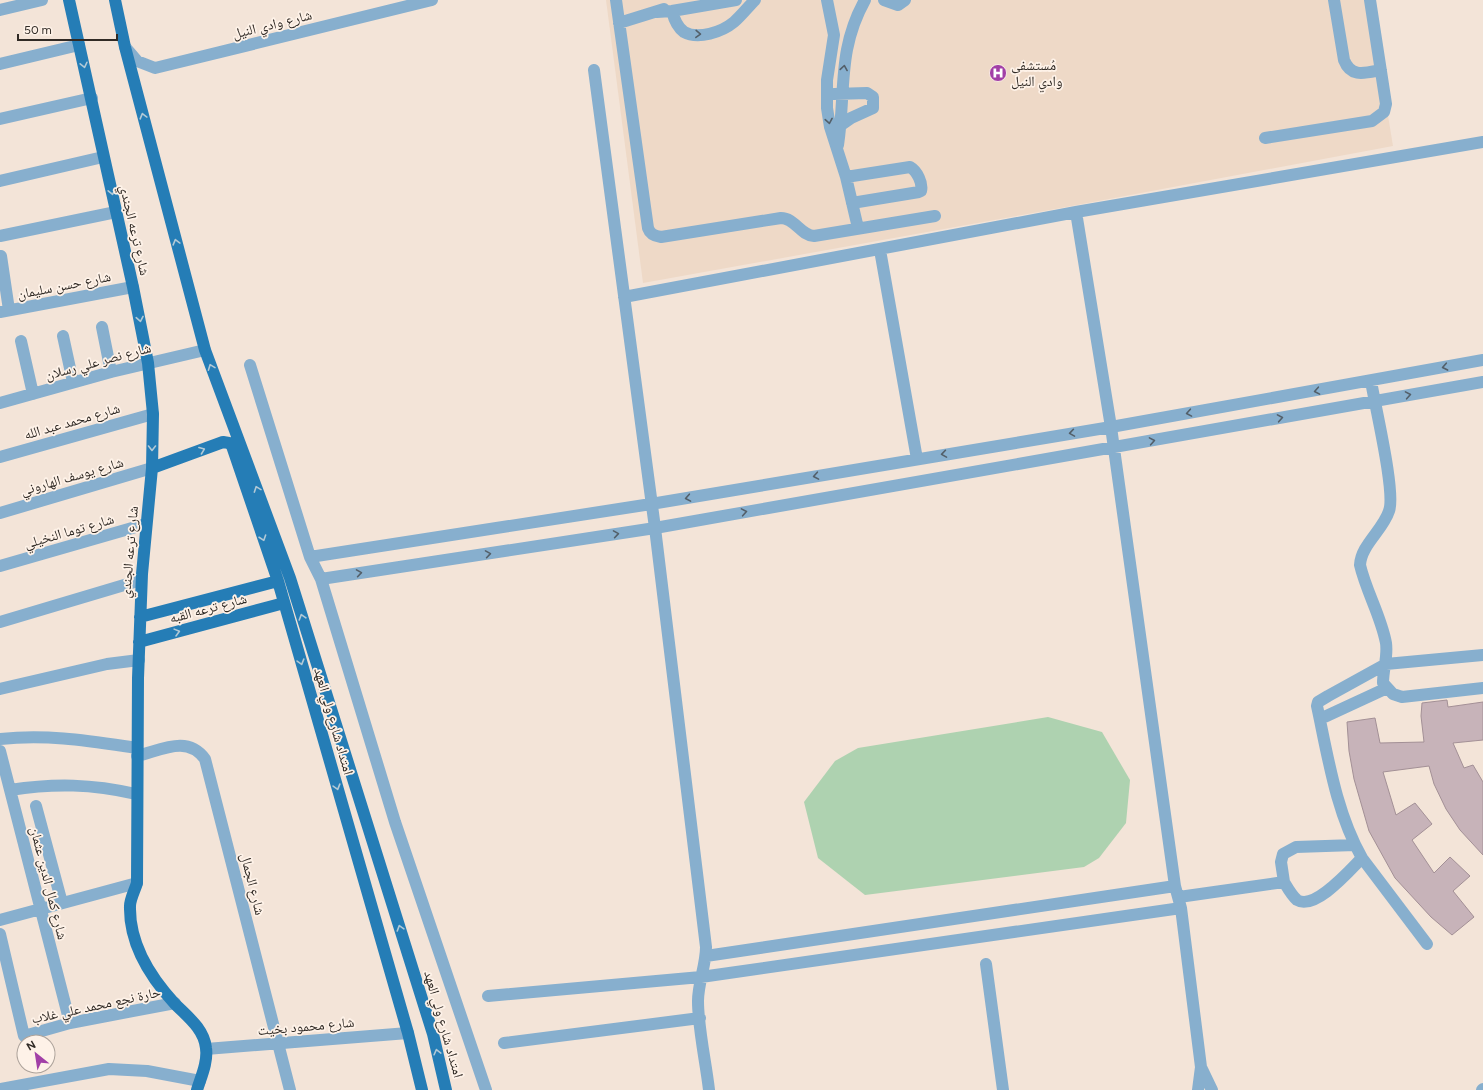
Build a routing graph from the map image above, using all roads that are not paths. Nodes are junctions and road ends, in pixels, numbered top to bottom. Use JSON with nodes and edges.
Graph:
{"nodes":[{"id":1,"x":42,"y":0,"type":"edge"},
{"id":2,"x":69,"y":0,"type":"edge"},
{"id":3,"x":115,"y":0,"type":"edge"},
{"id":4,"x":432,"y":0,"type":"edge"},
{"id":5,"x":616,"y":0,"type":"edge"},
{"id":6,"x":736,"y":0,"type":"edge"},
{"id":7,"x":755,"y":0,"type":"edge"},
{"id":8,"x":827,"y":0,"type":"edge"},
{"id":9,"x":866,"y":0,"type":"edge"},
{"id":10,"x":884,"y":0,"type":"edge"},
{"id":11,"x":905,"y":0,"type":"edge"},
{"id":12,"x":1334,"y":0,"type":"edge"},
{"id":13,"x":1370,"y":0,"type":"edge"},
{"id":14,"x":679,"y":4,"type":"edge"},
{"id":15,"x":0,"y":10,"type":"edge"},
{"id":16,"x":619,"y":23,"type":"junction"},
{"id":17,"x":80,"y":45,"type":"junction"},
{"id":18,"x":125,"y":47,"type":"junction"},
{"id":19,"x":0,"y":64,"type":"edge"},
{"id":20,"x":594,"y":70,"type":"dead end"},
{"id":21,"x":1381,"y":70,"type":"junction"},
{"id":22,"x":827,"y":94,"type":"junction"},
{"id":23,"x":841,"y":94,"type":"junction"},
{"id":24,"x":92,"y":98,"type":"junction"},
{"id":25,"x":0,"y":119,"type":"edge"},
{"id":26,"x":841,"y":125,"type":"junction"},
{"id":27,"x":1265,"y":138,"type":"dead end"},
{"id":28,"x":1483,"y":142,"type":"edge"},
{"id":29,"x":837,"y":148,"type":"junction"},
{"id":30,"x":103,"y":157,"type":"junction"},
{"id":31,"x":846,"y":177,"type":"junction"},
{"id":32,"x":0,"y":181,"type":"edge"},
{"id":33,"x":852,"y":203,"type":"junction"},
{"id":34,"x":116,"y":212,"type":"junction"},
{"id":35,"x":1076,"y":212,"type":"junction"},
{"id":36,"x":935,"y":216,"type":"dead end"},
{"id":37,"x":858,"y":228,"type":"junction"},
{"id":38,"x":0,"y":236,"type":"edge"},
{"id":39,"x":880,"y":250,"type":"junction"},
{"id":40,"x":1,"y":256,"type":"edge"},
{"id":41,"x":133,"y":287,"type":"junction"},
{"id":42,"x":624,"y":297,"type":"junction"},
{"id":43,"x":5,"y":311,"type":"edge"},
{"id":44,"x":102,"y":327,"type":"dead end"},
{"id":45,"x":62,"y":336,"type":"dead end"},
{"id":46,"x":21,"y":341,"type":"dead end"},
{"id":47,"x":205,"y":350,"type":"junction"},
{"id":48,"x":1483,"y":360,"type":"edge"},
{"id":49,"x":148,"y":363,"type":"junction"},
{"id":50,"x":250,"y":365,"type":"dead end"},
{"id":51,"x":111,"y":372,"type":"junction"},
{"id":52,"x":1371,"y":381,"type":"junction"},
{"id":53,"x":73,"y":382,"type":"junction"},
{"id":54,"x":1483,"y":382,"type":"edge"},
{"id":55,"x":33,"y":394,"type":"junction"},
{"id":56,"x":1374,"y":402,"type":"junction"},
{"id":57,"x":0,"y":403,"type":"edge"},
{"id":58,"x":153,"y":414,"type":"junction"},
{"id":59,"x":1111,"y":427,"type":"junction"},
{"id":60,"x":233,"y":439,"type":"junction"},
{"id":61,"x":1114,"y":448,"type":"junction"},
{"id":62,"x":0,"y":457,"type":"edge"},
{"id":63,"x":917,"y":459,"type":"junction"},
{"id":64,"x":152,"y":468,"type":"junction"},
{"id":65,"x":651,"y":504,"type":"junction"},
{"id":66,"x":0,"y":513,"type":"edge"},
{"id":67,"x":146,"y":524,"type":"junction"},
{"id":68,"x":655,"y":528,"type":"junction"},
{"id":69,"x":310,"y":557,"type":"junction"},
{"id":70,"x":0,"y":566,"type":"edge"},
{"id":71,"x":321,"y":579,"type":"junction"},
{"id":72,"x":141,"y":580,"type":"junction"},
{"id":73,"x":278,"y":581,"type":"junction"},
{"id":74,"x":284,"y":602,"type":"junction"},
{"id":75,"x":140,"y":617,"type":"junction"},
{"id":76,"x":0,"y":622,"type":"edge"},
{"id":77,"x":139,"y":642,"type":"junction"},
{"id":78,"x":1483,"y":655,"type":"edge"},
{"id":79,"x":138,"y":660,"type":"junction"},
{"id":80,"x":1386,"y":664,"type":"junction"},
{"id":81,"x":1387,"y":688,"type":"junction"},
{"id":82,"x":1483,"y":688,"type":"edge"},
{"id":83,"x":0,"y":689,"type":"edge"},
{"id":84,"x":1320,"y":719,"type":"junction"},
{"id":85,"x":0,"y":739,"type":"edge"},
{"id":86,"x":0,"y":751,"type":"edge"},
{"id":87,"x":137,"y":752,"type":"junction"},
{"id":88,"x":10,"y":790,"type":"junction"},
{"id":89,"x":136,"y":794,"type":"junction"},
{"id":90,"x":36,"y":806,"type":"dead end"},
{"id":91,"x":1354,"y":845,"type":"junction"},
{"id":92,"x":1362,"y":858,"type":"junction"},
{"id":93,"x":1284,"y":882,"type":"junction"},
{"id":94,"x":137,"y":883,"type":"junction"},
{"id":95,"x":1179,"y":897,"type":"junction"},
{"id":96,"x":62,"y":903,"type":"junction"},
{"id":97,"x":1052,"y":904,"type":"junction"},
{"id":98,"x":41,"y":909,"type":"junction"},
{"id":99,"x":972,"y":916,"type":"junction"},
{"id":100,"x":0,"y":920,"type":"edge"},
{"id":101,"x":1053,"y":926,"type":"junction"},
{"id":102,"x":0,"y":934,"type":"edge"},
{"id":103,"x":975,"y":937,"type":"junction"},
{"id":104,"x":1427,"y":944,"type":"dead end"},
{"id":105,"x":706,"y":956,"type":"junction"},
{"id":106,"x":986,"y":964,"type":"dead end"},
{"id":107,"x":701,"y":977,"type":"junction"},
{"id":108,"x":488,"y":996,"type":"dead end"},
{"id":109,"x":175,"y":1003,"type":"junction"},
{"id":110,"x":700,"y":1018,"type":"junction"},
{"id":111,"x":70,"y":1023,"type":"junction"},
{"id":112,"x":408,"y":1033,"type":"junction"},
{"id":113,"x":504,"y":1043,"type":"dead end"},
{"id":114,"x":278,"y":1044,"type":"junction"},
{"id":115,"x":206,"y":1049,"type":"junction"},
{"id":116,"x":1201,"y":1067,"type":"junction"},
{"id":117,"x":199,"y":1085,"type":"edge"},
{"id":118,"x":0,"y":1088,"type":"edge"},
{"id":119,"x":290,"y":1090,"type":"edge"},
{"id":120,"x":422,"y":1090,"type":"edge"},
{"id":121,"x":446,"y":1090,"type":"edge"},
{"id":122,"x":486,"y":1090,"type":"edge"},
{"id":123,"x":709,"y":1090,"type":"edge"},
{"id":124,"x":1003,"y":1090,"type":"edge"},
{"id":125,"x":1198,"y":1090,"type":"edge"},
{"id":126,"x":1212,"y":1090,"type":"edge"}],
"edges":[{"from":1,"to":15,"type":"street"},
{"from":2,"to":17,"type":"main road","name":"شارع ترعه الجندي"},
{"from":3,"to":18,"type":"main road"},
{"from":4,"to":18,"type":"street","name":"شارع وادي النيل"},
{"from":5,"to":16,"type":"street"},
{"from":6,"to":14,"type":"street"},
{"from":14,"to":7,"type":"street","one_way":true},
{"from":8,"to":22,"type":"street"},
{"from":23,"to":9,"type":"street","one_way":true},
{"from":10,"to":11,"type":"street"},
{"from":12,"to":21,"type":"street"},
{"from":13,"to":21,"type":"street"},
{"from":14,"to":16,"type":"street"},
{"from":16,"to":37,"type":"street"},
{"from":17,"to":19,"type":"street"},
{"from":17,"to":24,"type":"main road","name":"شارع ترعه الجندي","one_way":true},
{"from":47,"to":18,"type":"main road","one_way":true},
{"from":20,"to":42,"type":"street"},
{"from":21,"to":27,"type":"street"},
{"from":22,"to":23,"type":"street"},
{"from":22,"to":29,"type":"street","one_way":true},
{"from":23,"to":26,"type":"street"},
{"from":23,"to":26,"type":"street"},
{"from":24,"to":25,"type":"street"},
{"from":24,"to":30,"type":"main road","name":"شارع ترعه الجندي"},
{"from":26,"to":29,"type":"street"},
{"from":28,"to":35,"type":"street"},
{"from":29,"to":31,"type":"street"},
{"from":30,"to":32,"type":"street"},
{"from":30,"to":34,"type":"main road","name":"شارع ترعه الجندي","one_way":true},
{"from":31,"to":33,"type":"street"},
{"from":31,"to":33,"type":"street"},
{"from":33,"to":37,"type":"street"},
{"from":34,"to":38,"type":"street"},
{"from":34,"to":41,"type":"main road","name":"شارع ترعه الجندي"},
{"from":35,"to":39,"type":"street"},
{"from":35,"to":59,"type":"street"},
{"from":36,"to":37,"type":"street"},
{"from":39,"to":42,"type":"street"},
{"from":39,"to":63,"type":"street"},
{"from":40,"to":43,"type":"street"},
{"from":41,"to":43,"type":"street","name":"شارع حسن سليمان"},
{"from":41,"to":49,"type":"main road","name":"شارع ترعه الجندي","one_way":true},
{"from":42,"to":65,"type":"street"},
{"from":44,"to":51,"type":"street"},
{"from":45,"to":53,"type":"street"},
{"from":46,"to":55,"type":"street"},
{"from":47,"to":49,"type":"street","name":"شارع نصر علي رسلان"},
{"from":60,"to":47,"type":"main road","one_way":true},
{"from":48,"to":52,"type":"street","one_way":true},
{"from":49,"to":51,"type":"street","name":"شارع نصر علي رسلان"},
{"from":49,"to":58,"type":"main road","name":"شارع ترعه الجندي"},
{"from":50,"to":69,"type":"street"},
{"from":51,"to":53,"type":"street","name":"شارع نصر علي رسلان"},
{"from":52,"to":56,"type":"street"},
{"from":52,"to":59,"type":"street","one_way":true},
{"from":53,"to":55,"type":"street","name":"شارع نصر علي رسلان"},
{"from":56,"to":54,"type":"street","one_way":true},
{"from":55,"to":57,"type":"street","name":"شارع نصر علي رسلان"},
{"from":61,"to":56,"type":"street","one_way":true},
{"from":56,"to":80,"type":"street"},
{"from":58,"to":62,"type":"street","name":"شارع محمد عبد الله"},
{"from":58,"to":64,"type":"main road","name":"شارع ترعه الجندي","one_way":true},
{"from":59,"to":61,"type":"street"},
{"from":59,"to":63,"type":"street","one_way":true},
{"from":64,"to":60,"type":"main road","one_way":true},
{"from":60,"to":73,"type":"main road","name":"امتداد شارع ولي العهد","one_way":true},
{"from":121,"to":60,"type":"main road","name":"امتداد شارع ولي العهد","one_way":true},
{"from":68,"to":61,"type":"street","one_way":true},
{"from":61,"to":95,"type":"street"},
{"from":63,"to":65,"type":"street","one_way":true},
{"from":64,"to":66,"type":"street","name":"شارع يوسف الهاروني"},
{"from":64,"to":67,"type":"main road","name":"شارع ترعه الجندي"},
{"from":65,"to":68,"type":"street"},
{"from":65,"to":69,"type":"street"},
{"from":67,"to":70,"type":"street","name":"شارع توما النخيلي"},
{"from":67,"to":72,"type":"main road","name":"شارع ترعه الجندي"},
{"from":71,"to":68,"type":"street","one_way":true},
{"from":68,"to":105,"type":"street"},
{"from":69,"to":71,"type":"street"},
{"from":71,"to":122,"type":"street"},
{"from":72,"to":75,"type":"main road","name":"شارع ترعه الجندي"},
{"from":72,"to":76,"type":"street"},
{"from":73,"to":74,"type":"main road","name":"امتداد شارع ولي العهد"},
{"from":73,"to":75,"type":"main road","name":"شارع ترعه القبه"},
{"from":77,"to":74,"type":"main road","name":"شارع ترعه القبه","one_way":true},
{"from":74,"to":112,"type":"main road","name":"امتداد شارع ولي العهد","one_way":true},
{"from":75,"to":77,"type":"main road","name":"شارع ترعه الجندي"},
{"from":77,"to":79,"type":"main road","name":"شارع ترعه الجندي"},
{"from":78,"to":80,"type":"street"},
{"from":79,"to":83,"type":"street"},
{"from":79,"to":87,"type":"main road","name":"شارع ترعه الجندي"},
{"from":80,"to":81,"type":"street"},
{"from":80,"to":84,"type":"street"},
{"from":81,"to":82,"type":"street"},
{"from":81,"to":84,"type":"street"},
{"from":84,"to":91,"type":"street"},
{"from":85,"to":87,"type":"street"},
{"from":86,"to":88,"type":"street","name":"شارع كمال الدين عثمان"},
{"from":87,"to":89,"type":"main road","name":"شارع ترعه الجندي"},
{"from":87,"to":114,"type":"street","name":"شارع الجمال"},
{"from":88,"to":89,"type":"street"},
{"from":88,"to":98,"type":"street","name":"شارع كمال الدين عثمان"},
{"from":89,"to":94,"type":"main road","name":"شارع ترعه الجندي"},
{"from":90,"to":96,"type":"street"},
{"from":91,"to":92,"type":"street"},
{"from":91,"to":93,"type":"street"},
{"from":92,"to":93,"type":"street"},
{"from":92,"to":104,"type":"street"},
{"from":93,"to":95,"type":"street"},
{"from":94,"to":96,"type":"street"},
{"from":94,"to":109,"type":"main road","name":"شارع ترعه الجندي"},
{"from":95,"to":97,"type":"street"},
{"from":95,"to":101,"type":"street"},
{"from":95,"to":116,"type":"street"},
{"from":96,"to":98,"type":"street"},
{"from":97,"to":99,"type":"street"},
{"from":97,"to":101,"type":"street"},
{"from":98,"to":100,"type":"street"},
{"from":98,"to":111,"type":"street","name":"شارع كمال الدين عثمان"},
{"from":99,"to":103,"type":"street"},
{"from":99,"to":105,"type":"street"},
{"from":101,"to":103,"type":"street"},
{"from":102,"to":111,"type":"street","name":"حارة نجع محمد علي غلاب"},
{"from":103,"to":107,"type":"street"},
{"from":105,"to":107,"type":"street"},
{"from":106,"to":124,"type":"street"},
{"from":107,"to":108,"type":"street"},
{"from":107,"to":110,"type":"street"},
{"from":109,"to":111,"type":"street","name":"حارة نجع محمد علي غلاب"},
{"from":109,"to":115,"type":"main road","name":"شارع ترعه الجندي"},
{"from":110,"to":113,"type":"street"},
{"from":110,"to":123,"type":"street"},
{"from":112,"to":114,"type":"street","name":"شارع محمود بخيت"},
{"from":112,"to":120,"type":"main road","name":"امتداد شارع ولي العهد"},
{"from":114,"to":115,"type":"street","name":"شارع محمود بخيت"},
{"from":114,"to":119,"type":"street","name":"شارع الجمال"},
{"from":115,"to":117,"type":"main road","name":"شارع ترعه الجندي"},
{"from":116,"to":125,"type":"street"},
{"from":116,"to":126,"type":"street"},
{"from":117,"to":118,"type":"street"}]}
